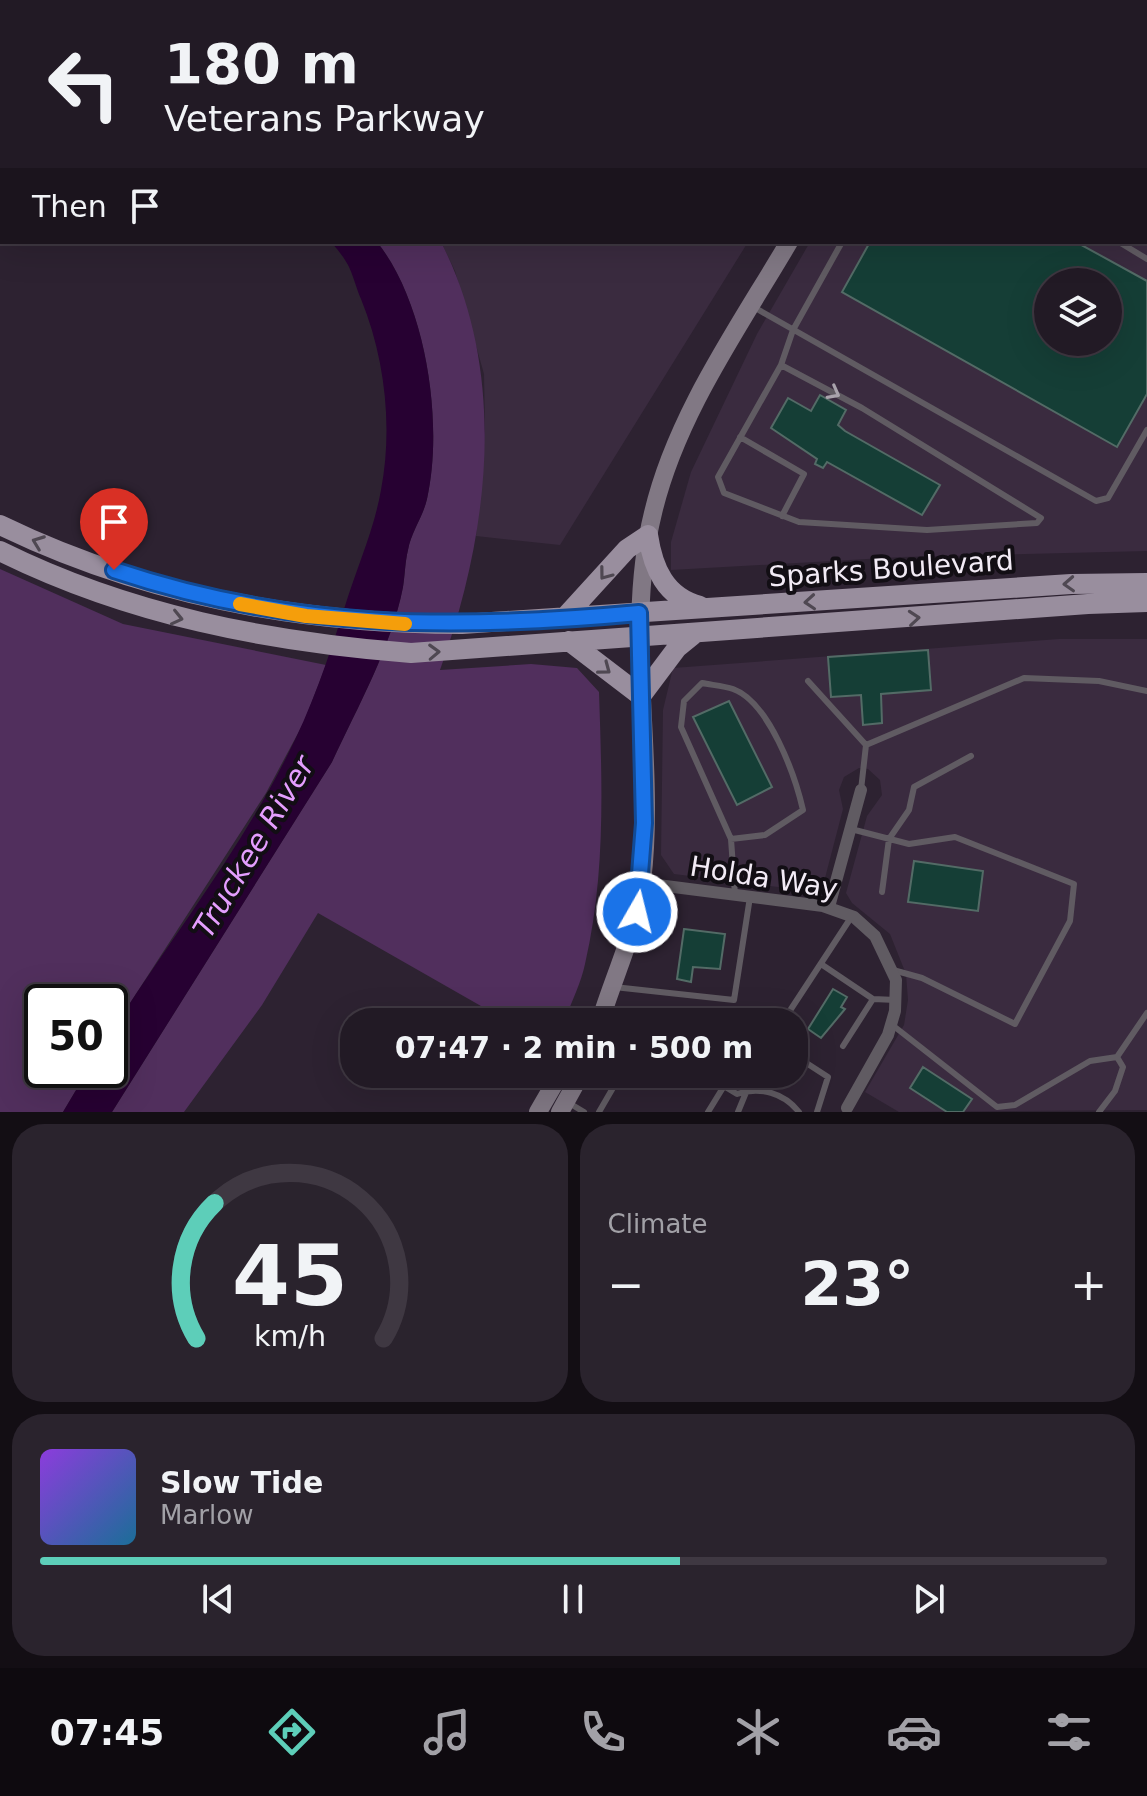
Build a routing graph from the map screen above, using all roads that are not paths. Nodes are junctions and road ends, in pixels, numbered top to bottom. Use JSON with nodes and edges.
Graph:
{"nodes":[{"id":1,"x":788,"y":244,"type":"edge"},
{"id":2,"x":841,"y":244,"type":"edge"},
{"id":3,"x":1122,"y":244,"type":"edge"},
{"id":4,"x":1147,"y":259,"type":"edge"},
{"id":5,"x":757,"y":309,"type":"dead end"},
{"id":6,"x":793,"y":330,"type":"junction"},
{"id":7,"x":781,"y":365,"type":"junction"},
{"id":8,"x":1147,"y":430,"type":"edge"},
{"id":9,"x":740,"y":437,"type":"junction"},
{"id":10,"x":782,"y":516,"type":"junction"},
{"id":11,"x":0,"y":525,"type":"edge"},
{"id":12,"x":648,"y":535,"type":"junction"},
{"id":13,"x":0,"y":551,"type":"edge"},
{"id":14,"x":1147,"y":583,"type":"edge"},
{"id":15,"x":1147,"y":602,"type":"edge"},
{"id":16,"x":707,"y":608,"type":"junction"},
{"id":17,"x":639,"y":613,"type":"junction"},
{"id":18,"x":565,"y":617,"type":"junction"},
{"id":19,"x":693,"y":635,"type":"junction"},
{"id":20,"x":641,"y":636,"type":"junction"},
{"id":21,"x":569,"y":641,"type":"junction"},
{"id":22,"x":808,"y":681,"type":"dead end"},
{"id":23,"x":1147,"y":691,"type":"edge"},
{"id":24,"x":641,"y":696,"type":"junction"},
{"id":25,"x":866,"y":745,"type":"junction"},
{"id":26,"x":971,"y":756,"type":"dead end"},
{"id":27,"x":861,"y":790,"type":"joint"},
{"id":28,"x":851,"y":829,"type":"junction"},
{"id":29,"x":731,"y":839,"type":"junction"},
{"id":30,"x":889,"y":839,"type":"junction"},
{"id":31,"x":642,"y":883,"type":"junction"},
{"id":32,"x":882,"y":892,"type":"dead end"},
{"id":33,"x":735,"y":895,"type":"junction"},
{"id":34,"x":750,"y":896,"type":"junction"},
{"id":35,"x":829,"y":907,"type":"junction"},
{"id":36,"x":852,"y":916,"type":"junction"},
{"id":37,"x":821,"y":964,"type":"junction"},
{"id":38,"x":893,"y":970,"type":"junction"},
{"id":39,"x":614,"y":987,"type":"junction"},
{"id":40,"x":873,"y":999,"type":"junction"},
{"id":41,"x":896,"y":1000,"type":"junction"},
{"id":42,"x":606,"y":1008,"type":"edge"},
{"id":43,"x":792,"y":1008,"type":"edge"},
{"id":44,"x":1147,"y":1013,"type":"edge"},
{"id":45,"x":891,"y":1024,"type":"junction"},
{"id":46,"x":843,"y":1046,"type":"dead end"},
{"id":47,"x":1117,"y":1057,"type":"junction"},
{"id":48,"x":808,"y":1064,"type":"edge"},
{"id":49,"x":552,"y":1088,"type":"edge"},
{"id":50,"x":573,"y":1088,"type":"edge"},
{"id":51,"x":613,"y":1088,"type":"edge"},
{"id":52,"x":723,"y":1088,"type":"edge"},
{"id":53,"x":727,"y":1088,"type":"edge"},
{"id":54,"x":747,"y":1090,"type":"junction"},
{"id":55,"x":563,"y":1107,"type":"edge"},
{"id":56,"x":995,"y":1110,"type":"edge"},
{"id":57,"x":849,"y":1111,"type":"edge"},
{"id":58,"x":538,"y":1112,"type":"edge"},
{"id":59,"x":584,"y":1112,"type":"edge"},
{"id":60,"x":599,"y":1112,"type":"edge"},
{"id":61,"x":708,"y":1112,"type":"edge"},
{"id":62,"x":738,"y":1112,"type":"edge"},
{"id":63,"x":799,"y":1112,"type":"edge"},
{"id":64,"x":817,"y":1112,"type":"edge"},
{"id":65,"x":1099,"y":1112,"type":"edge"}],
"edges":[{"from":1,"to":12,"type":"main road"},
{"from":2,"to":6,"type":"lane"},
{"from":3,"to":4,"type":"lane"},
{"from":5,"to":6,"type":"lane"},
{"from":6,"to":7,"type":"lane"},
{"from":6,"to":8,"type":"lane"},
{"from":7,"to":9,"type":"lane"},
{"from":7,"to":10,"type":"lane","one_way":true},
{"from":9,"to":10,"type":"lane"},
{"from":9,"to":10,"type":"lane"},
{"from":18,"to":11,"type":"main road","name":"Sparks Boulevard","one_way":true},
{"from":12,"to":16,"type":"main road"},
{"from":12,"to":17,"type":"main road"},
{"from":12,"to":18,"type":"main road","one_way":true},
{"from":13,"to":21,"type":"main road","name":"Sparks Boulevard","one_way":true},
{"from":14,"to":16,"type":"main road","name":"Sparks Boulevard","one_way":true},
{"from":19,"to":15,"type":"main road","name":"Sparks Boulevard","one_way":true},
{"from":16,"to":17,"type":"main road","name":"Sparks Boulevard"},
{"from":17,"to":18,"type":"main road","name":"Sparks Boulevard"},
{"from":17,"to":20,"type":"main road"},
{"from":19,"to":20,"type":"main road","name":"Sparks Boulevard"},
{"from":19,"to":24,"type":"main road"},
{"from":20,"to":21,"type":"main road","name":"Sparks Boulevard"},
{"from":20,"to":24,"type":"main road"},
{"from":21,"to":24,"type":"main road","one_way":true},
{"from":22,"to":25,"type":"lane"},
{"from":23,"to":25,"type":"lane"},
{"from":24,"to":31,"type":"main road"},
{"from":25,"to":27,"type":"lane"},
{"from":26,"to":30,"type":"lane"},
{"from":27,"to":28,"type":"street"},
{"from":28,"to":30,"type":"lane"},
{"from":28,"to":35,"type":"street"},
{"from":29,"to":29,"type":"lane"},
{"from":29,"to":33,"type":"lane"},
{"from":30,"to":32,"type":"lane"},
{"from":30,"to":38,"type":"lane"},
{"from":31,"to":33,"type":"street","name":"Holda Way"},
{"from":31,"to":39,"type":"main road"},
{"from":33,"to":34,"type":"street","name":"Holda Way"},
{"from":34,"to":35,"type":"street","name":"Holda Way"},
{"from":34,"to":39,"type":"lane"},
{"from":35,"to":36,"type":"street","name":"Holda Way"},
{"from":36,"to":37,"type":"lane"},
{"from":36,"to":38,"type":"street","name":"Holda Way"},
{"from":37,"to":40,"type":"lane"},
{"from":37,"to":43,"type":"lane"},
{"from":38,"to":41,"type":"street","name":"Holda Way"},
{"from":39,"to":42,"type":"main road"},
{"from":40,"to":41,"type":"lane"},
{"from":40,"to":46,"type":"lane"},
{"from":41,"to":45,"type":"street","name":"Holda Way"},
{"from":44,"to":47,"type":"lane"},
{"from":45,"to":56,"type":"lane"},
{"from":45,"to":57,"type":"street","name":"Holda Way"},
{"from":47,"to":56,"type":"lane"},
{"from":47,"to":65,"type":"lane"},
{"from":48,"to":64,"type":"lane"},
{"from":49,"to":58,"type":"main road"},
{"from":50,"to":55,"type":"main road"},
{"from":51,"to":60,"type":"lane"},
{"from":52,"to":61,"type":"lane"},
{"from":53,"to":54,"type":"lane"},
{"from":54,"to":62,"type":"lane"},
{"from":54,"to":63,"type":"lane"},
{"from":55,"to":59,"type":"lane"}]}
